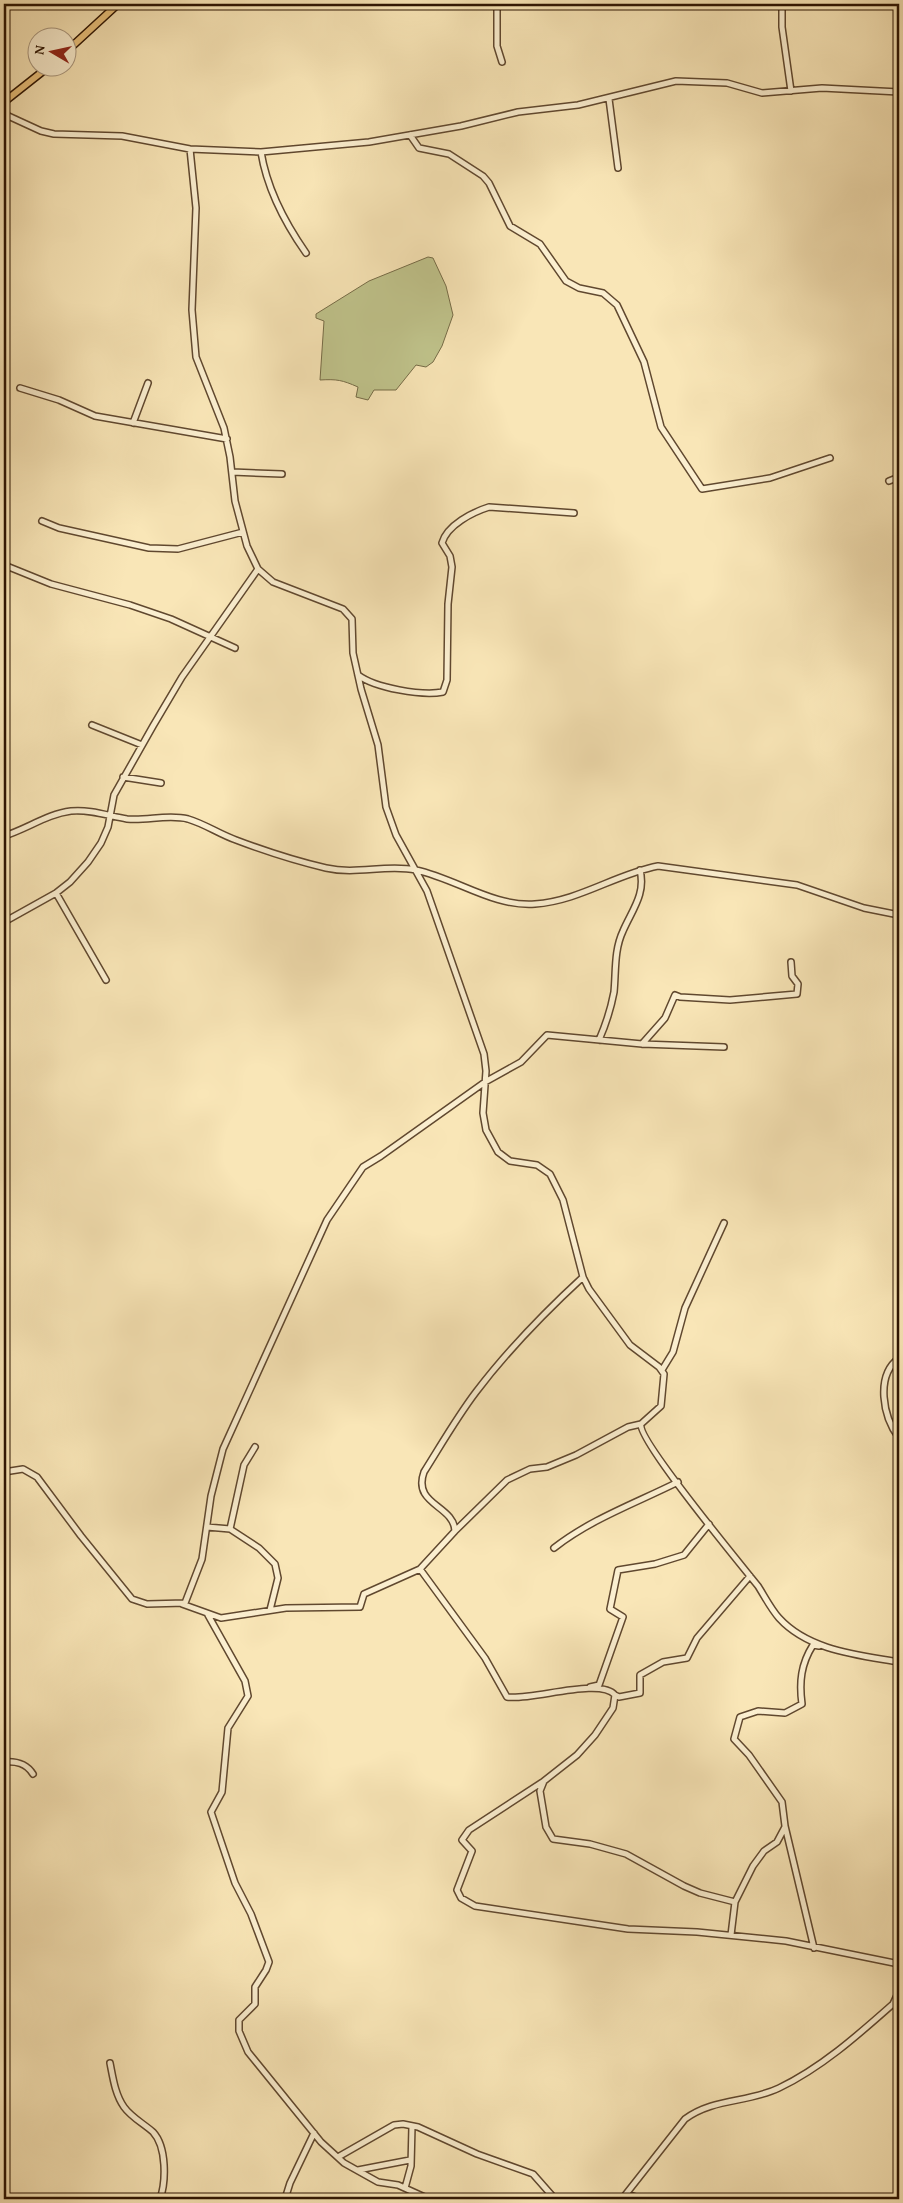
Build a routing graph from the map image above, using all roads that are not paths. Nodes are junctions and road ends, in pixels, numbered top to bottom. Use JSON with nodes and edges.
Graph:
{"nodes":[{"id":1,"x":117,"y":4,"type":"edge"},
{"id":2,"x":497,"y":4,"type":"edge"},
{"id":3,"x":782,"y":4,"type":"edge"},
{"id":4,"x":78,"y":41,"type":"edge"},
{"id":5,"x":502,"y":62,"type":"dead end"},
{"id":6,"x":34,"y":78,"type":"edge"},
{"id":7,"x":791,"y":91,"type":"junction"},
{"id":8,"x":899,"y":92,"type":"edge"},
{"id":9,"x":609,"y":99,"type":"junction"},
{"id":10,"x":4,"y":102,"type":"edge"},
{"id":11,"x":4,"y":114,"type":"edge"},
{"id":12,"x":410,"y":135,"type":"junction"},
{"id":13,"x":190,"y":149,"type":"junction"},
{"id":14,"x":261,"y":152,"type":"junction"},
{"id":15,"x":618,"y":168,"type":"dead end"},
{"id":16,"x":306,"y":253,"type":"dead end"},
{"id":17,"x":148,"y":383,"type":"dead end"},
{"id":18,"x":20,"y":388,"type":"dead end"},
{"id":19,"x":133,"y":423,"type":"junction"},
{"id":20,"x":227,"y":439,"type":"junction"},
{"id":21,"x":830,"y":458,"type":"dead end"},
{"id":22,"x":232,"y":472,"type":"junction"},
{"id":23,"x":282,"y":474,"type":"dead end"},
{"id":24,"x":899,"y":477,"type":"edge"},
{"id":25,"x":889,"y":481,"type":"dead end"},
{"id":26,"x":574,"y":513,"type":"dead end"},
{"id":27,"x":42,"y":521,"type":"dead end"},
{"id":28,"x":243,"y":532,"type":"junction"},
{"id":29,"x":4,"y":565,"type":"edge"},
{"id":30,"x":258,"y":569,"type":"junction"},
{"id":31,"x":210,"y":636,"type":"junction"},
{"id":32,"x":235,"y":648,"type":"dead end"},
{"id":33,"x":358,"y":675,"type":"junction"},
{"id":34,"x":92,"y":725,"type":"dead end"},
{"id":35,"x":142,"y":745,"type":"junction"},
{"id":36,"x":123,"y":777,"type":"junction"},
{"id":37,"x":161,"y":784,"type":"dead end"},
{"id":38,"x":111,"y":815,"type":"junction"},
{"id":39,"x":4,"y":836,"type":"edge"},
{"id":40,"x":416,"y":870,"type":"junction"},
{"id":41,"x":640,"y":870,"type":"junction"},
{"id":42,"x":56,"y":893,"type":"junction"},
{"id":43,"x":899,"y":915,"type":"edge"},
{"id":44,"x":4,"y":922,"type":"edge"},
{"id":45,"x":791,"y":962,"type":"dead end"},
{"id":46,"x":106,"y":980,"type":"dead end"},
{"id":47,"x":599,"y":1040,"type":"junction"},
{"id":48,"x":642,"y":1044,"type":"junction"},
{"id":49,"x":724,"y":1047,"type":"dead end"},
{"id":50,"x":485,"y":1082,"type":"junction"},
{"id":51,"x":724,"y":1223,"type":"dead end"},
{"id":52,"x":583,"y":1277,"type":"junction"},
{"id":53,"x":899,"y":1358,"type":"edge"},
{"id":54,"x":662,"y":1370,"type":"junction"},
{"id":55,"x":641,"y":1424,"type":"junction"},
{"id":56,"x":899,"y":1438,"type":"edge"},
{"id":57,"x":254,"y":1447,"type":"dead end"},
{"id":58,"x":4,"y":1472,"type":"edge"},
{"id":59,"x":678,"y":1482,"type":"junction"},
{"id":60,"x":709,"y":1524,"type":"junction"},
{"id":61,"x":207,"y":1527,"type":"junction"},
{"id":62,"x":230,"y":1529,"type":"junction"},
{"id":63,"x":455,"y":1531,"type":"junction"},
{"id":64,"x":554,"y":1548,"type":"dead end"},
{"id":65,"x":420,"y":1569,"type":"junction"},
{"id":66,"x":750,"y":1576,"type":"junction"},
{"id":67,"x":182,"y":1604,"type":"junction"},
{"id":68,"x":270,"y":1610,"type":"junction"},
{"id":69,"x":208,"y":1615,"type":"junction"},
{"id":70,"x":820,"y":1646,"type":"junction"},
{"id":71,"x":899,"y":1662,"type":"edge"},
{"id":72,"x":587,"y":1688,"type":"junction"},
{"id":73,"x":615,"y":1695,"type":"junction"},
{"id":74,"x":4,"y":1762,"type":"edge"},
{"id":75,"x":33,"y":1774,"type":"dead end"},
{"id":76,"x":544,"y":1781,"type":"junction"},
{"id":77,"x":785,"y":1826,"type":"junction"},
{"id":78,"x":735,"y":1902,"type":"junction"},
{"id":79,"x":731,"y":1934,"type":"junction"},
{"id":80,"x":814,"y":1948,"type":"junction"},
{"id":81,"x":899,"y":1964,"type":"edge"},
{"id":82,"x":899,"y":1991,"type":"edge"},
{"id":83,"x":110,"y":2063,"type":"dead end"},
{"id":84,"x":412,"y":2126,"type":"junction"},
{"id":85,"x":314,"y":2133,"type":"junction"},
{"id":86,"x":338,"y":2158,"type":"junction"},
{"id":87,"x":410,"y":2160,"type":"junction"},
{"id":88,"x":355,"y":2169,"type":"junction"},
{"id":89,"x":405,"y":2188,"type":"junction"},
{"id":90,"x":627,"y":2194,"type":"junction"},
{"id":91,"x":160,"y":2199,"type":"edge"},
{"id":92,"x":285,"y":2199,"type":"edge"},
{"id":93,"x":429,"y":2199,"type":"edge"},
{"id":94,"x":555,"y":2199,"type":"edge"},
{"id":95,"x":622,"y":2199,"type":"edge"},
{"id":96,"x":642,"y":2199,"type":"edge"}],
"edges":[{"from":1,"to":4,"type":"main road"},
{"from":2,"to":5,"type":"street"},
{"from":3,"to":7,"type":"street"},
{"from":6,"to":10,"type":"main road"},
{"from":7,"to":8,"type":"street"},
{"from":7,"to":9,"type":"street"},
{"from":9,"to":12,"type":"street"},
{"from":9,"to":15,"type":"street"},
{"from":11,"to":13,"type":"street"},
{"from":12,"to":14,"type":"street"},
{"from":12,"to":21,"type":"street"},
{"from":13,"to":14,"type":"street"},
{"from":13,"to":20,"type":"street"},
{"from":14,"to":16,"type":"street"},
{"from":17,"to":19,"type":"street"},
{"from":18,"to":19,"type":"street"},
{"from":19,"to":20,"type":"street"},
{"from":20,"to":22,"type":"street"},
{"from":22,"to":23,"type":"street"},
{"from":22,"to":28,"type":"street"},
{"from":24,"to":25,"type":"street"},
{"from":26,"to":33,"type":"street"},
{"from":27,"to":28,"type":"street"},
{"from":28,"to":30,"type":"street"},
{"from":29,"to":31,"type":"street"},
{"from":30,"to":31,"type":"street"},
{"from":30,"to":33,"type":"street"},
{"from":31,"to":32,"type":"street"},
{"from":31,"to":35,"type":"street"},
{"from":33,"to":40,"type":"street"},
{"from":34,"to":35,"type":"street"},
{"from":35,"to":36,"type":"street"},
{"from":36,"to":37,"type":"street"},
{"from":36,"to":38,"type":"street"},
{"from":38,"to":39,"type":"street"},
{"from":38,"to":40,"type":"street"},
{"from":38,"to":42,"type":"street"},
{"from":40,"to":41,"type":"street"},
{"from":40,"to":50,"type":"street"},
{"from":41,"to":43,"type":"street"},
{"from":41,"to":47,"type":"street"},
{"from":42,"to":44,"type":"street"},
{"from":42,"to":46,"type":"street"},
{"from":45,"to":48,"type":"street"},
{"from":47,"to":48,"type":"street"},
{"from":47,"to":50,"type":"street"},
{"from":48,"to":49,"type":"street"},
{"from":50,"to":52,"type":"street"},
{"from":50,"to":61,"type":"street"},
{"from":51,"to":54,"type":"street"},
{"from":52,"to":54,"type":"street"},
{"from":52,"to":63,"type":"street"},
{"from":53,"to":56,"type":"street"},
{"from":54,"to":55,"type":"street"},
{"from":55,"to":59,"type":"street"},
{"from":55,"to":63,"type":"street"},
{"from":57,"to":62,"type":"street"},
{"from":58,"to":67,"type":"street"},
{"from":59,"to":60,"type":"street"},
{"from":59,"to":64,"type":"street"},
{"from":60,"to":66,"type":"street"},
{"from":60,"to":72,"type":"street"},
{"from":61,"to":62,"type":"street"},
{"from":61,"to":67,"type":"street"},
{"from":62,"to":68,"type":"street"},
{"from":63,"to":65,"type":"street"},
{"from":65,"to":68,"type":"street"},
{"from":65,"to":72,"type":"street"},
{"from":66,"to":70,"type":"street"},
{"from":66,"to":73,"type":"street"},
{"from":67,"to":69,"type":"street"},
{"from":68,"to":69,"type":"street"},
{"from":69,"to":85,"type":"street"},
{"from":70,"to":71,"type":"street"},
{"from":70,"to":77,"type":"street"},
{"from":72,"to":73,"type":"street"},
{"from":73,"to":76,"type":"street"},
{"from":74,"to":75,"type":"street"},
{"from":76,"to":78,"type":"street"},
{"from":76,"to":79,"type":"street"},
{"from":77,"to":78,"type":"street"},
{"from":77,"to":80,"type":"street"},
{"from":78,"to":79,"type":"street"},
{"from":79,"to":80,"type":"street"},
{"from":80,"to":81,"type":"street"},
{"from":82,"to":90,"type":"street"},
{"from":83,"to":91,"type":"street"},
{"from":84,"to":86,"type":"street"},
{"from":84,"to":87,"type":"street"},
{"from":84,"to":94,"type":"street"},
{"from":85,"to":86,"type":"street"},
{"from":85,"to":92,"type":"street"},
{"from":86,"to":88,"type":"street"},
{"from":87,"to":88,"type":"street"},
{"from":87,"to":89,"type":"street"},
{"from":88,"to":89,"type":"street"},
{"from":89,"to":93,"type":"street"},
{"from":90,"to":95,"type":"street"},
{"from":90,"to":96,"type":"street"}]}
